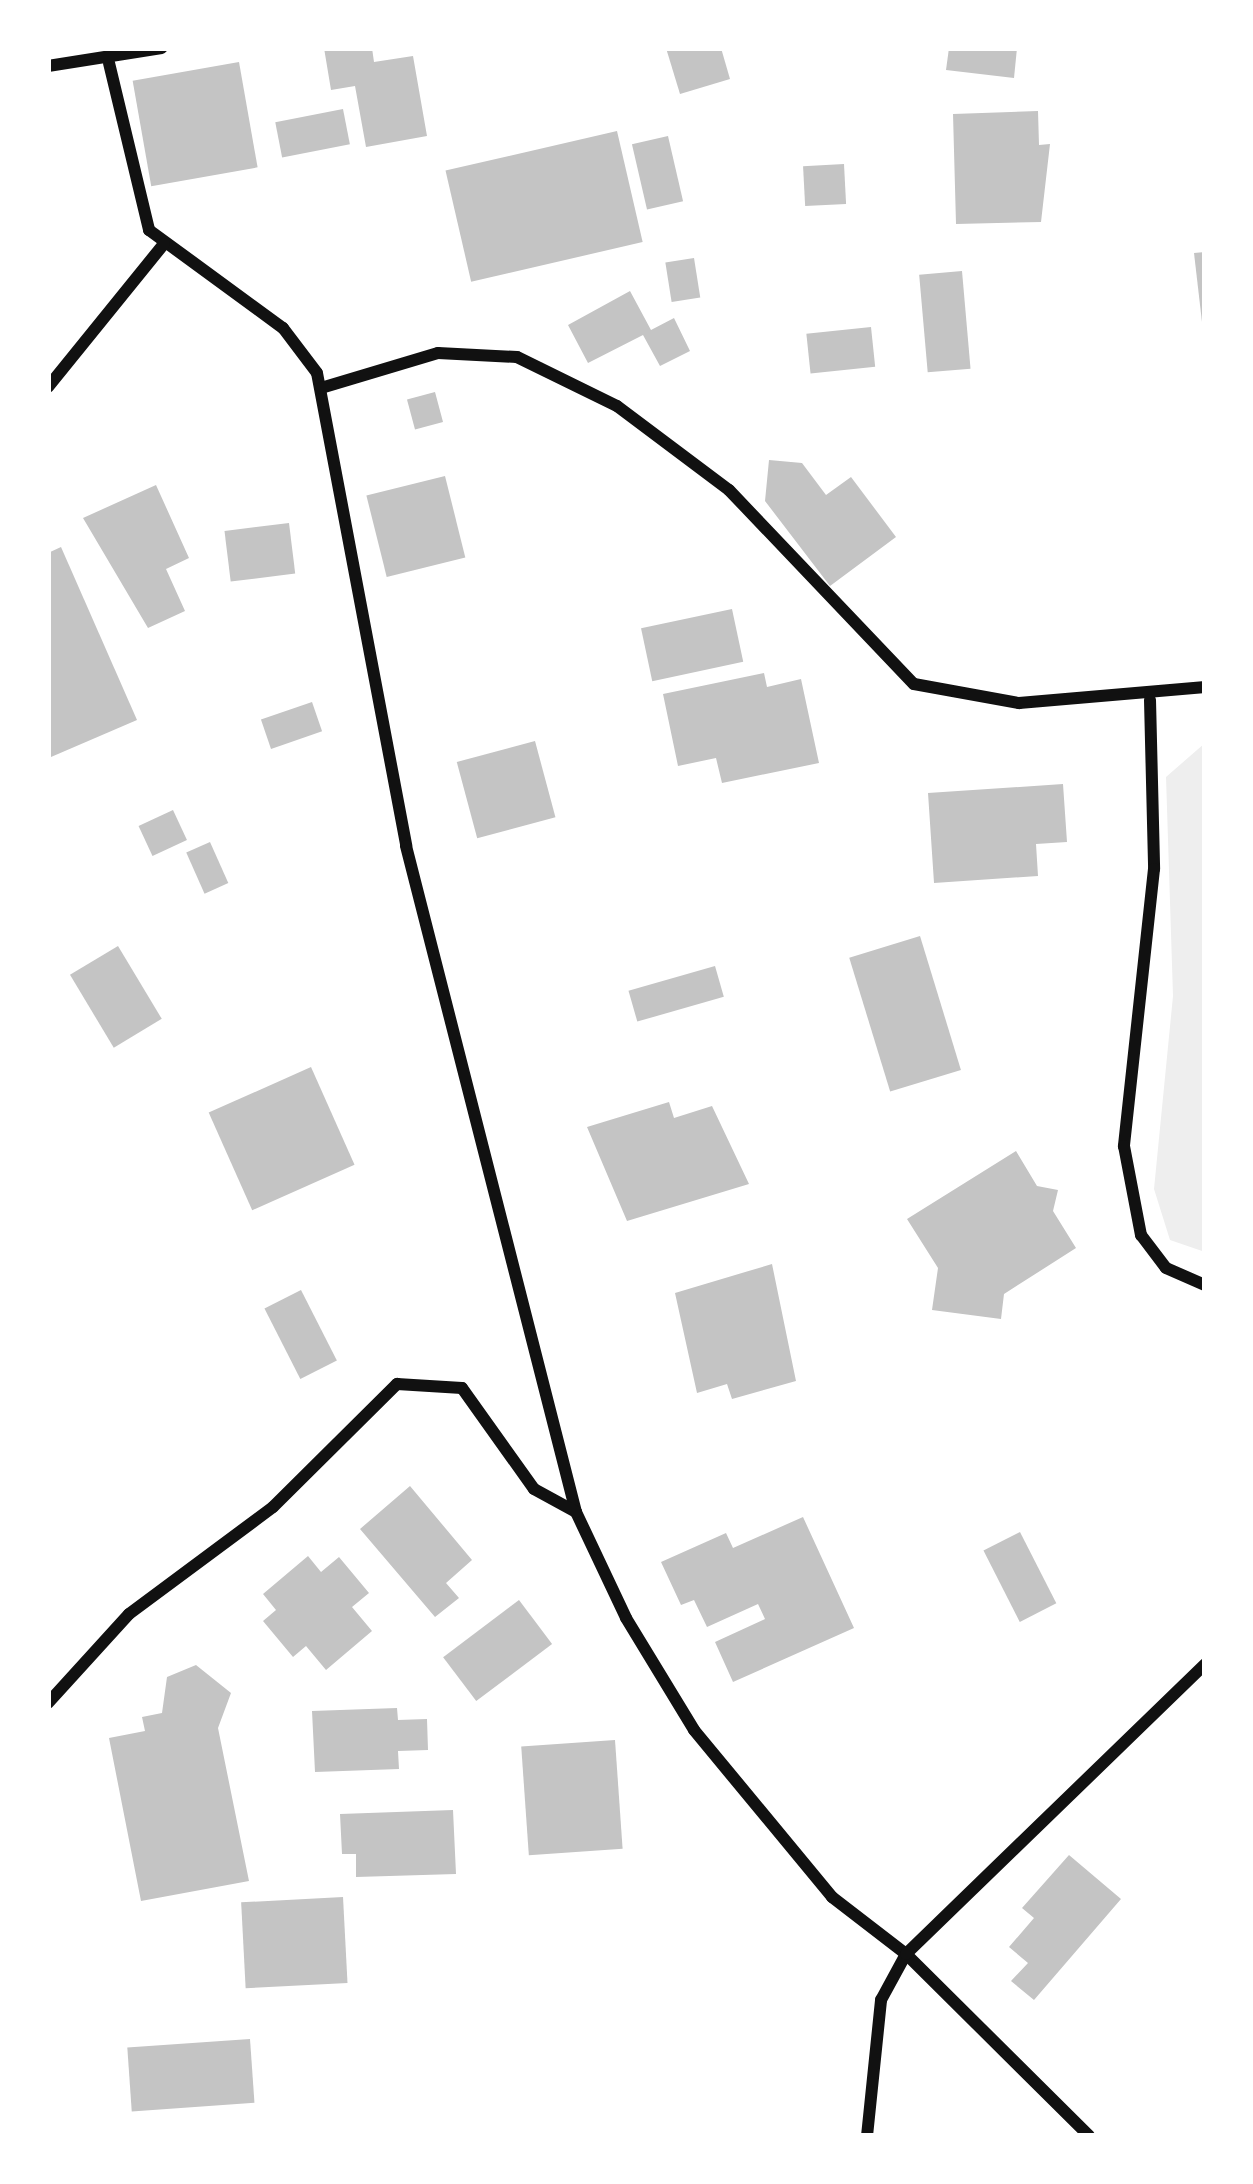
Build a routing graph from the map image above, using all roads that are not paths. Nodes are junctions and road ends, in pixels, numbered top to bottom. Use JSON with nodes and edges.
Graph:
{"nodes":[{"id":1,"x":162,"y":48,"type":"edge"},
{"id":2,"x":109,"y":64,"type":"junction"},
{"id":3,"x":48,"y":66,"type":"edge"},
{"id":4,"x":164,"y":244,"type":"junction"},
{"id":5,"x":48,"y":386,"type":"edge"},
{"id":6,"x":321,"y":388,"type":"junction"},
{"id":7,"x":1205,"y":688,"type":"edge"},
{"id":8,"x":1150,"y":700,"type":"junction"},
{"id":9,"x":1205,"y":1285,"type":"edge"},
{"id":10,"x":576,"y":1512,"type":"junction"},
{"id":11,"x":1205,"y":1664,"type":"edge"},
{"id":12,"x":48,"y":1702,"type":"edge"},
{"id":13,"x":906,"y":1954,"type":"junction"},
{"id":14,"x":867,"y":2136,"type":"edge"},
{"id":15,"x":1089,"y":2136,"type":"edge"}],
"edges":[{"from":1,"to":2,"type":"street"},
{"from":2,"to":3,"type":"street"},
{"from":2,"to":4,"type":"street"},
{"from":4,"to":5,"type":"street"},
{"from":4,"to":6,"type":"street"},
{"from":6,"to":8,"type":"street"},
{"from":6,"to":10,"type":"street"},
{"from":7,"to":8,"type":"street"},
{"from":8,"to":9,"type":"street"},
{"from":10,"to":12,"type":"street"},
{"from":10,"to":13,"type":"street"},
{"from":11,"to":13,"type":"street"},
{"from":13,"to":14,"type":"street"},
{"from":13,"to":15,"type":"street"}]}
